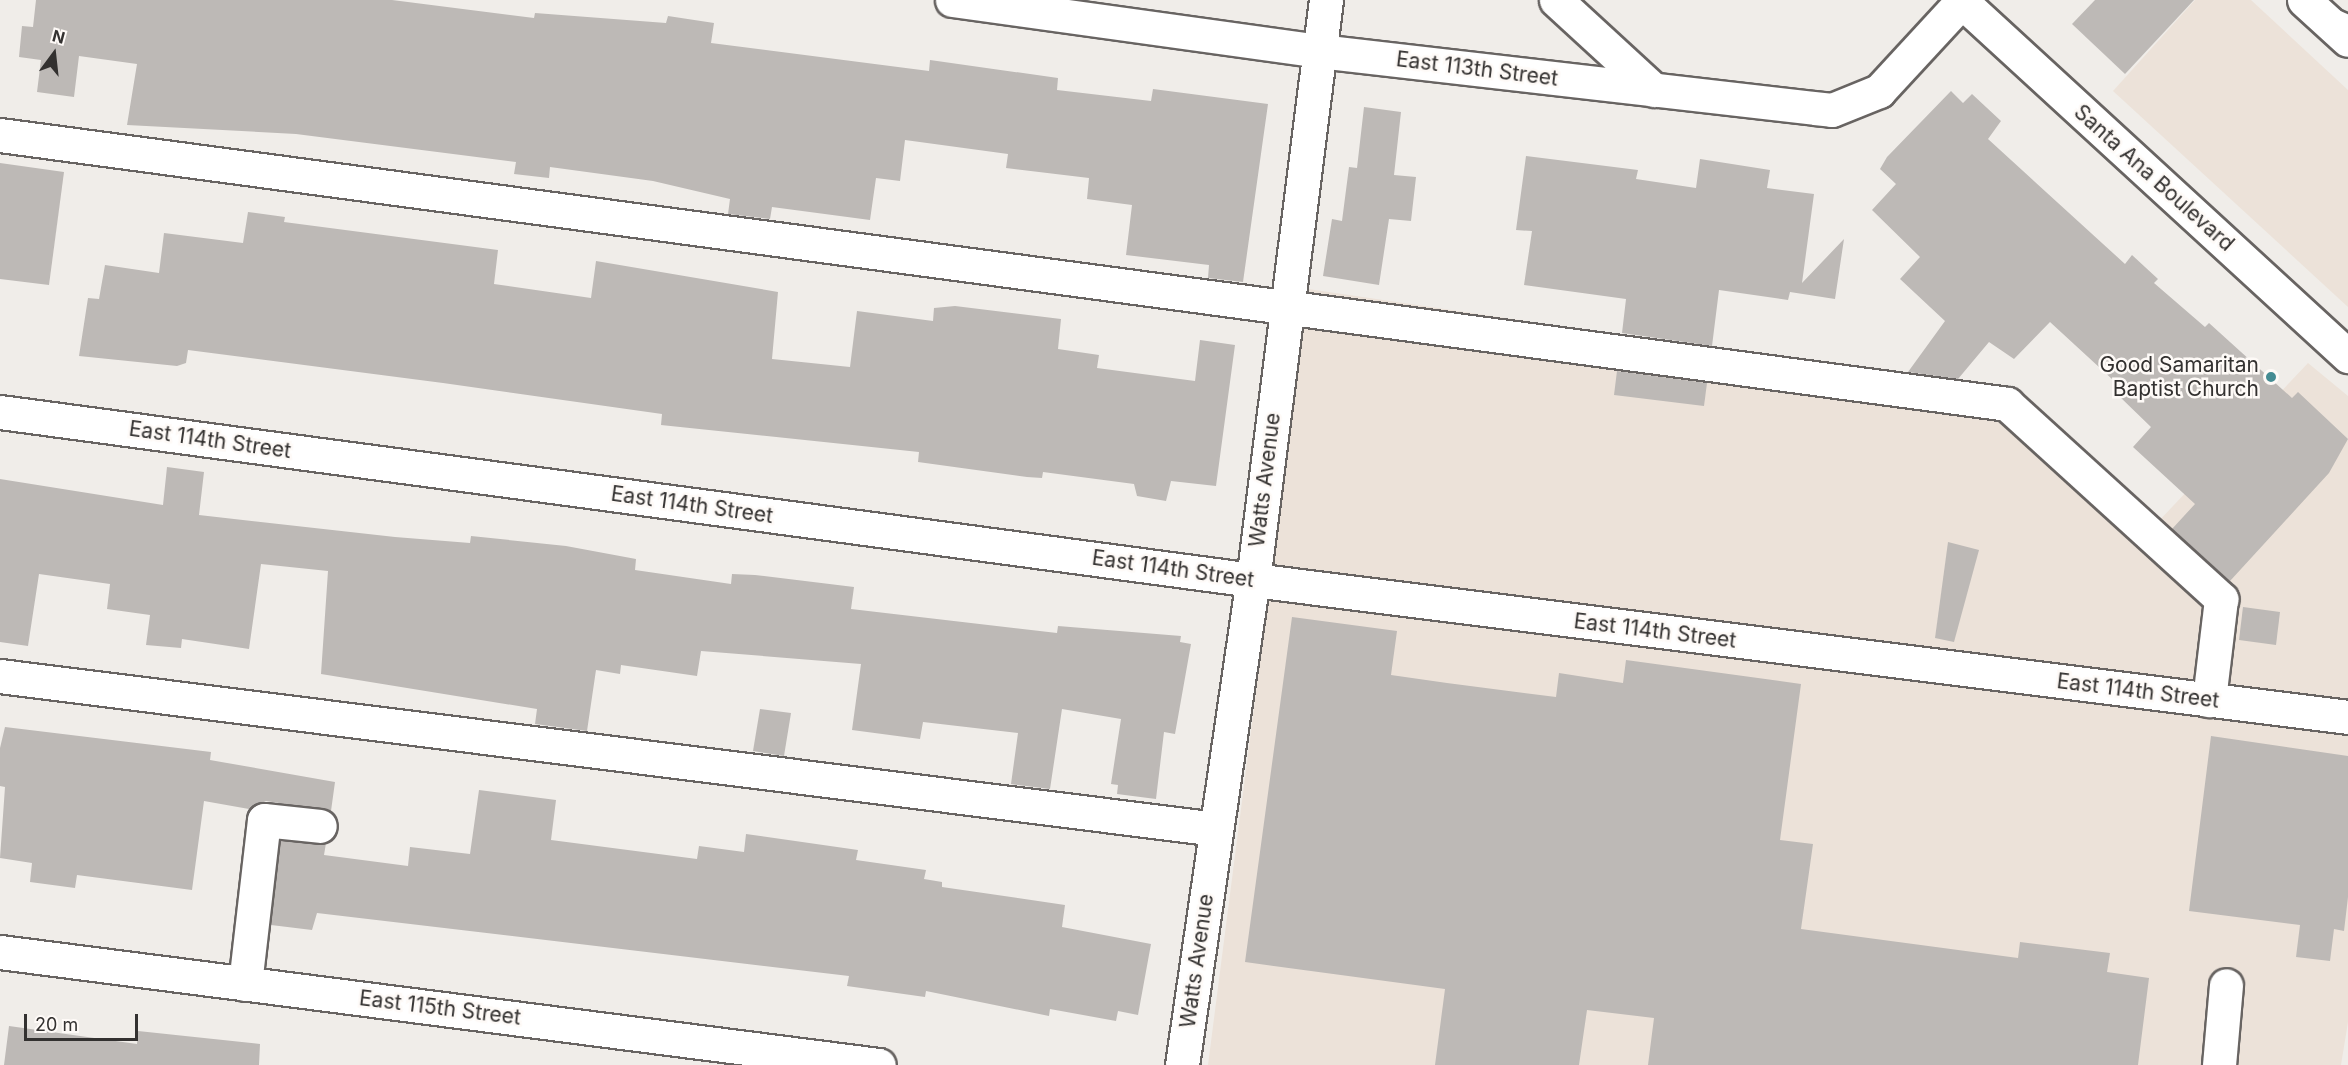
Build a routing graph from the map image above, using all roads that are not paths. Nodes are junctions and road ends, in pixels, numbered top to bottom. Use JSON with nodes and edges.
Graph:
{"nodes":[{"id":1,"x":952,"y":0,"type":"edge"},
{"id":2,"x":1326,"y":0,"type":"edge"},
{"id":3,"x":1556,"y":0,"type":"edge"},
{"id":4,"x":2304,"y":0,"type":"edge"},
{"id":5,"x":1961,"y":1,"type":"edge"},
{"id":6,"x":2342,"y":33,"type":"edge"},
{"id":7,"x":1319,"y":51,"type":"junction"},
{"id":8,"x":1654,"y":90,"type":"junction"},
{"id":9,"x":0,"y":135,"type":"edge"},
{"id":10,"x":1287,"y":311,"type":"junction"},
{"id":11,"x":2348,"y":356,"type":"edge"},
{"id":12,"x":0,"y":412,"type":"edge"},
{"id":13,"x":1253,"y":580,"type":"junction"},
{"id":14,"x":0,"y":676,"type":"edge"},
{"id":15,"x":2209,"y":700,"type":"junction"},
{"id":16,"x":2348,"y":717,"type":"edge"},
{"id":17,"x":320,"y":826,"type":"dead end"},
{"id":18,"x":1216,"y":829,"type":"junction"},
{"id":19,"x":0,"y":952,"type":"edge"},
{"id":20,"x":245,"y":984,"type":"junction"},
{"id":21,"x":2226,"y":985,"type":"dead end"},
{"id":22,"x":879,"y":1065,"type":"edge"},
{"id":23,"x":1182,"y":1065,"type":"edge"},
{"id":24,"x":2219,"y":1065,"type":"edge"}],
"edges":[{"from":1,"to":7,"type":"street","name":"East 113th Street"},
{"from":2,"to":7,"type":"street","name":"Watts Avenue"},
{"from":3,"to":8,"type":"street"},
{"from":4,"to":6,"type":"street"},
{"from":5,"to":8,"type":"street","name":"East 113th Street"},
{"from":5,"to":11,"type":"street","name":"Santa Ana Boulevard"},
{"from":7,"to":8,"type":"street","name":"East 113th Street"},
{"from":7,"to":10,"type":"street","name":"Watts Avenue"},
{"from":9,"to":10,"type":"street"},
{"from":10,"to":13,"type":"street","name":"Watts Avenue"},
{"from":10,"to":15,"type":"street"},
{"from":12,"to":13,"type":"street","name":"East 114th Street"},
{"from":13,"to":15,"type":"street","name":"East 114th Street"},
{"from":13,"to":18,"type":"street","name":"Watts Avenue"},
{"from":14,"to":18,"type":"street"},
{"from":15,"to":16,"type":"street","name":"East 114th Street"},
{"from":17,"to":20,"type":"street"},
{"from":18,"to":23,"type":"street","name":"Watts Avenue"},
{"from":19,"to":20,"type":"street","name":"East 115th Street"},
{"from":20,"to":22,"type":"street","name":"East 115th Street"},
{"from":21,"to":24,"type":"street"}]}
